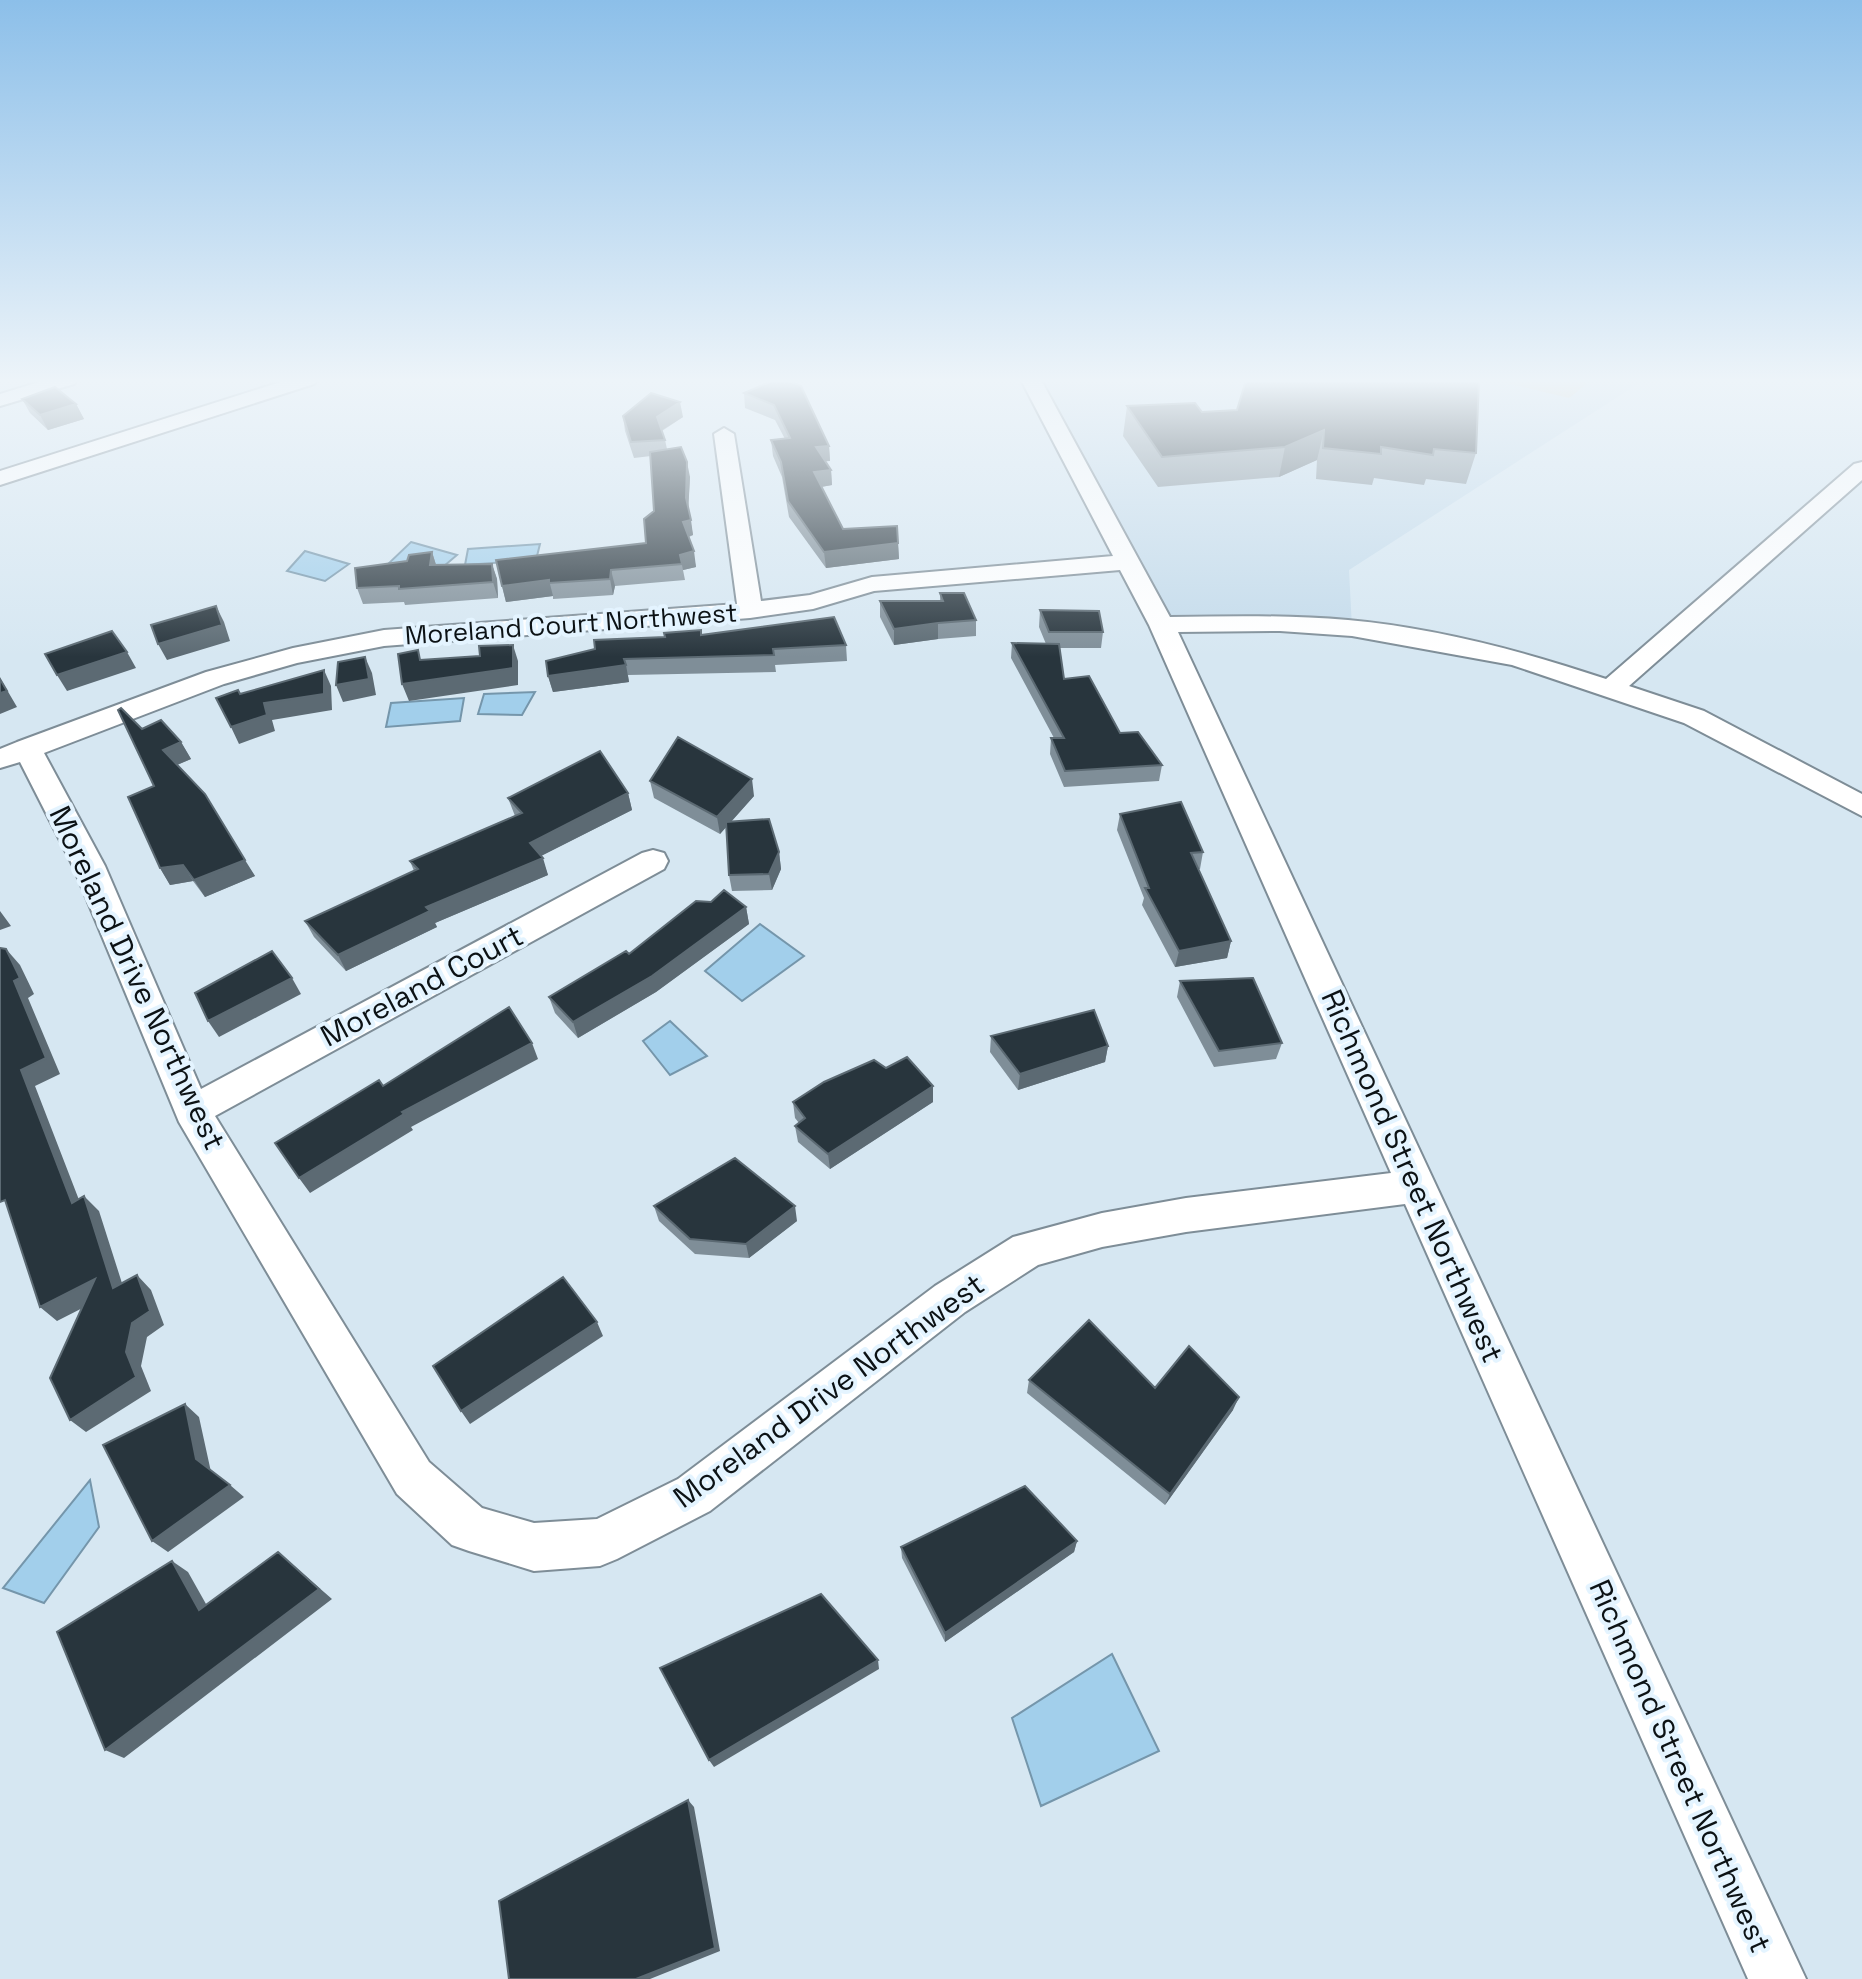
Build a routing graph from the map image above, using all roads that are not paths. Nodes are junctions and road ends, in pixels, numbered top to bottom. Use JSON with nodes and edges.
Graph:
{"nodes":[{"id":1,"x":730,"y":472,"type":"edge"},
{"id":2,"x":1080,"y":472,"type":"edge"},
{"id":3,"x":1858,"y":472,"type":"edge"},
{"id":4,"x":1128,"y":562,"type":"junction"},
{"id":5,"x":750,"y":610,"type":"junction"},
{"id":6,"x":1162,"y":625,"type":"junction"},
{"id":7,"x":1612,"y":687,"type":"junction"},
{"id":8,"x":14,"y":754,"type":"edge"},
{"id":9,"x":1862,"y":806,"type":"edge"},
{"id":10,"x":653,"y":861,"type":"dead end"},
{"id":11,"x":192,"y":1111,"type":"junction"},
{"id":12,"x":1417,"y":1186,"type":"junction"},
{"id":13,"x":1777,"y":1979,"type":"edge"}],
"edges":[{"from":1,"to":5,"type":"street"},
{"from":2,"to":4,"type":"street","name":"Richmond Street Northwest"},
{"from":3,"to":7,"type":"street"},
{"from":4,"to":5,"type":"street","name":"Moreland Court Northwest"},
{"from":4,"to":6,"type":"street","name":"Richmond Street Northwest"},
{"from":5,"to":8,"type":"street","name":"Moreland Court Northwest"},
{"from":6,"to":7,"type":"street"},
{"from":6,"to":12,"type":"street","name":"Richmond Street Northwest"},
{"from":7,"to":9,"type":"street"},
{"from":8,"to":11,"type":"street","name":"Moreland Drive Northwest"},
{"from":10,"to":11,"type":"street","name":"Moreland Court"},
{"from":11,"to":12,"type":"street","name":"Moreland Drive Northwest"},
{"from":12,"to":13,"type":"street","name":"Richmond Street Northwest"}]}
